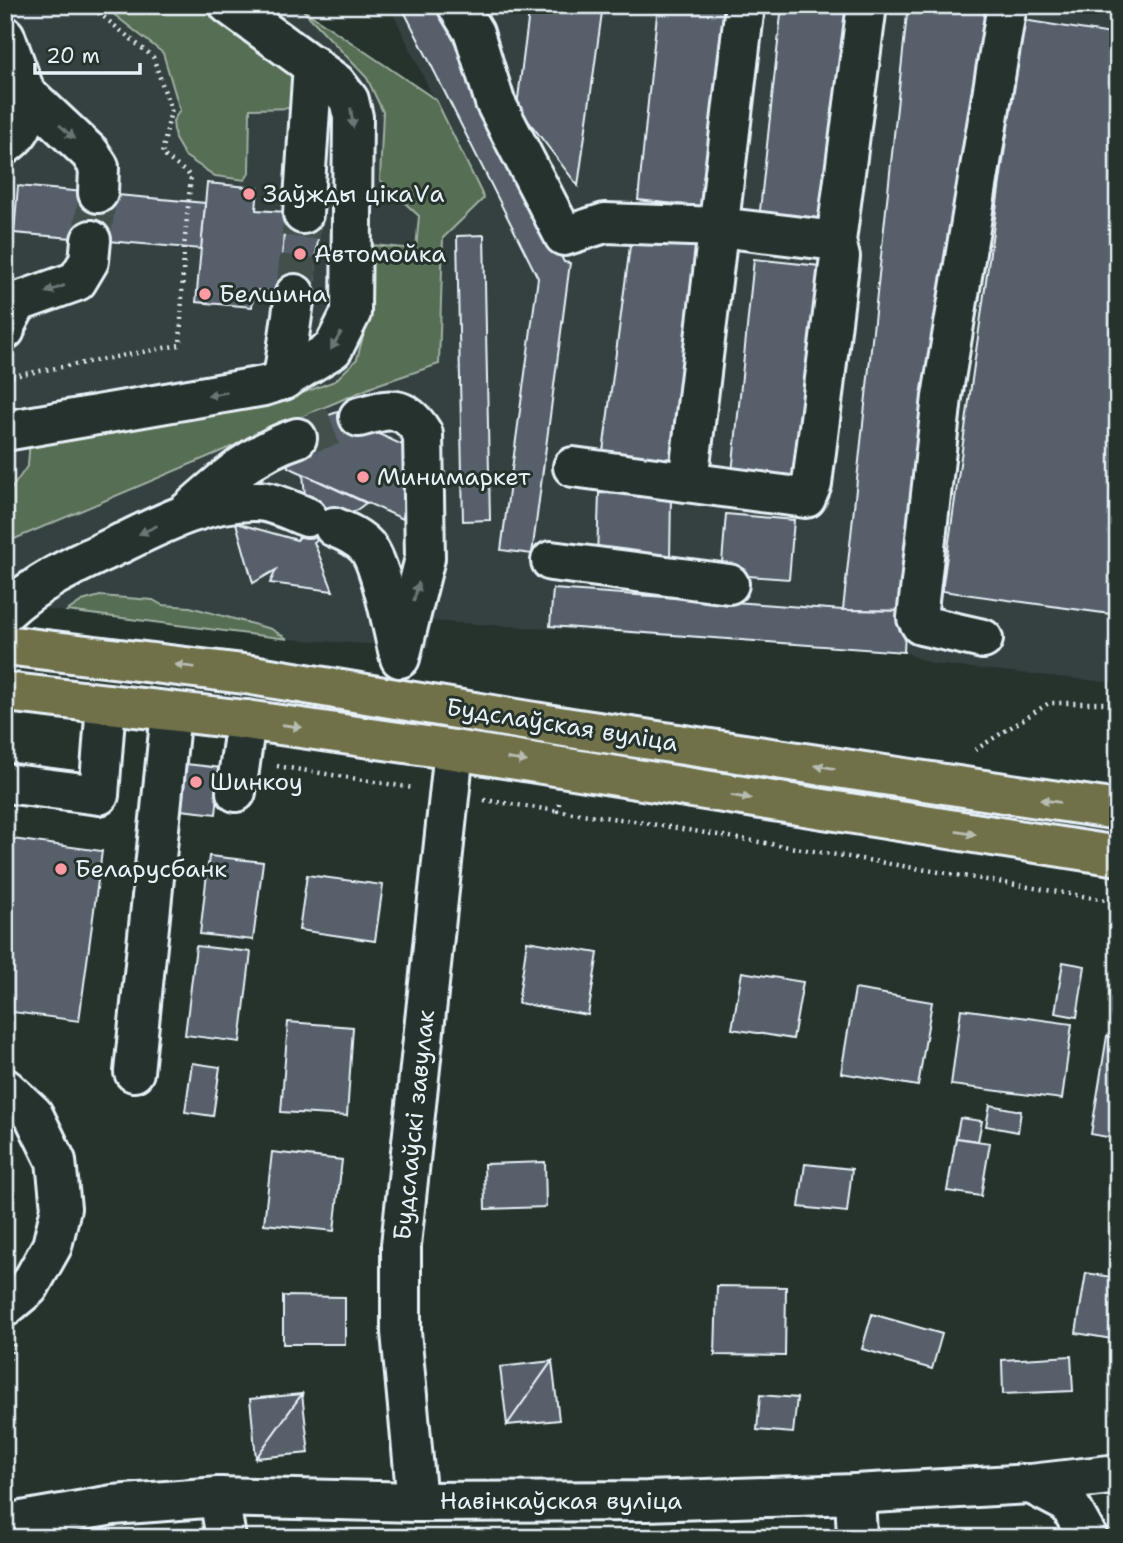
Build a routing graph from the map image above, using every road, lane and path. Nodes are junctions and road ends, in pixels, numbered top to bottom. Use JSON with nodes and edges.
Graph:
{"nodes":[{"id":1,"x":89,"y":5,"type":"edge"},
{"id":2,"x":229,"y":5,"type":"edge"},
{"id":3,"x":745,"y":5,"type":"edge"},
{"id":4,"x":867,"y":5,"type":"edge"},
{"id":5,"x":1007,"y":5,"type":"edge"},
{"id":6,"x":474,"y":15,"type":"edge"},
{"id":7,"x":5,"y":36,"type":"edge"},
{"id":8,"x":313,"y":65,"type":"junction"},
{"id":9,"x":25,"y":92,"type":"junction"},
{"id":10,"x":5,"y":145,"type":"edge"},
{"id":11,"x":98,"y":193,"type":"tunnel mouth"},
{"id":12,"x":303,"y":214,"type":"tunnel mouth"},
{"id":13,"x":719,"y":227,"type":"junction"},
{"id":14,"x":92,"y":240,"type":"tunnel mouth"},
{"id":15,"x":836,"y":241,"type":"junction"},
{"id":16,"x":295,"y":294,"type":"tunnel mouth"},
{"id":17,"x":5,"y":330,"type":"edge"},
{"id":18,"x":5,"y":375,"type":"edge"},
{"id":19,"x":284,"y":380,"type":"junction"},
{"id":20,"x":359,"y":417,"type":"tunnel mouth"},
{"id":21,"x":5,"y":431,"type":"edge"},
{"id":22,"x":297,"y":438,"type":"tunnel mouth"},
{"id":23,"x":573,"y":467,"type":"dead end"},
{"id":24,"x":688,"y":482,"type":"junction"},
{"id":25,"x":187,"y":512,"type":"junction"},
{"id":26,"x":551,"y":561,"type":"dead end"},
{"id":27,"x":729,"y":584,"type":"dead end"},
{"id":28,"x":5,"y":612,"type":"edge"},
{"id":29,"x":984,"y":639,"type":"dead end"},
{"id":30,"x":5,"y":645,"type":"edge"},
{"id":31,"x":400,"y":658,"type":"junction"},
{"id":32,"x":5,"y":692,"type":"edge"},
{"id":33,"x":393,"y":697,"type":"junction"},
{"id":34,"x":1118,"y":703,"type":"edge"},
{"id":35,"x":106,"y":704,"type":"junction"},
{"id":36,"x":171,"y":712,"type":"junction"},
{"id":37,"x":246,"y":720,"type":"junction"},
{"id":38,"x":454,"y":750,"type":"junction"},
{"id":39,"x":975,"y":750,"type":"dead end"},
{"id":40,"x":239,"y":776,"type":"joint"},
{"id":41,"x":5,"y":783,"type":"edge"},
{"id":42,"x":448,"y":794,"type":"junction"},
{"id":43,"x":1118,"y":810,"type":"edge"},
{"id":44,"x":558,"y":811,"type":"dead end"},
{"id":45,"x":634,"y":821,"type":"dead end"},
{"id":46,"x":1118,"y":856,"type":"edge"},
{"id":47,"x":1118,"y":902,"type":"edge"},
{"id":48,"x":134,"y":1072,"type":"dead end"},
{"id":49,"x":5,"y":1088,"type":"edge"},
{"id":50,"x":5,"y":1307,"type":"edge"},
{"id":51,"x":1118,"y":1474,"type":"edge"},
{"id":52,"x":1118,"y":1480,"type":"edge"},
{"id":53,"x":1031,"y":1484,"type":"junction"},
{"id":54,"x":855,"y":1494,"type":"junction"},
{"id":55,"x":219,"y":1497,"type":"junction"},
{"id":56,"x":417,"y":1502,"type":"junction"},
{"id":57,"x":5,"y":1524,"type":"edge"},
{"id":58,"x":53,"y":1527,"type":"edge"},
{"id":59,"x":1088,"y":1536,"type":"edge"},
{"id":60,"x":226,"y":1538,"type":"edge"},
{"id":61,"x":857,"y":1538,"type":"edge"}],
"edges":[{"from":1,"to":18,"type":"path"},
{"from":2,"to":8,"type":"street"},
{"from":3,"to":13,"type":"street"},
{"from":4,"to":15,"type":"street"},
{"from":5,"to":29,"type":"street"},
{"from":6,"to":13,"type":"street"},
{"from":7,"to":9,"type":"street"},
{"from":8,"to":12,"type":"street"},
{"from":8,"to":19,"type":"street","one_way":true},
{"from":9,"to":10,"type":"street"},
{"from":9,"to":11,"type":"street","one_way":true},
{"from":13,"to":15,"type":"street"},
{"from":13,"to":24,"type":"street"},
{"from":14,"to":17,"type":"street","one_way":true},
{"from":15,"to":24,"type":"street"},
{"from":16,"to":19,"type":"street"},
{"from":19,"to":21,"type":"street","one_way":true},
{"from":31,"to":20,"type":"street","one_way":true},
{"from":22,"to":25,"type":"street"},
{"from":23,"to":24,"type":"street"},
{"from":25,"to":28,"type":"street","one_way":true},
{"from":25,"to":31,"type":"street"},
{"from":26,"to":27,"type":"street"},
{"from":33,"to":30,"type":"main road","name":"Будслаўская вуліца","one_way":true},
{"from":31,"to":33,"type":"street"},
{"from":32,"to":35,"type":"main road","name":"Будслаўская вуліца"},
{"from":43,"to":33,"type":"main road","name":"Будслаўская вуліца","one_way":true},
{"from":34,"to":39,"type":"path"},
{"from":35,"to":36,"type":"main road","name":"Будслаўская вуліца"},
{"from":35,"to":41,"type":"street"},
{"from":36,"to":37,"type":"main road","name":"Будслаўская вуліца"},
{"from":36,"to":48,"type":"street"},
{"from":37,"to":38,"type":"main road","name":"Будслаўская вуліца","one_way":true},
{"from":37,"to":40,"type":"street"},
{"from":38,"to":42,"type":"street","name":"Будслаўскі завулак"},
{"from":38,"to":46,"type":"main road","name":"Будслаўская вуліца","one_way":true},
{"from":40,"to":42,"type":"path"},
{"from":42,"to":44,"type":"path"},
{"from":42,"to":56,"type":"street","name":"Будслаўскі завулак"},
{"from":45,"to":47,"type":"path"},
{"from":49,"to":50,"type":"street"},
{"from":51,"to":53,"type":"street","name":"Навінкаўская вуліца"},
{"from":52,"to":59,"type":"street"},
{"from":53,"to":54,"type":"street","name":"Навінкаўская вуліца"},
{"from":53,"to":59,"type":"street"},
{"from":54,"to":56,"type":"street","name":"Навінкаўская вуліца"},
{"from":54,"to":61,"type":"street"},
{"from":55,"to":56,"type":"street","name":"Навінкаўская вуліца"},
{"from":55,"to":58,"type":"street","name":"Навінкаўская вуліца"},
{"from":55,"to":60,"type":"street"},
{"from":57,"to":58,"type":"street","name":"Навінкаўская вуліца"}]}
